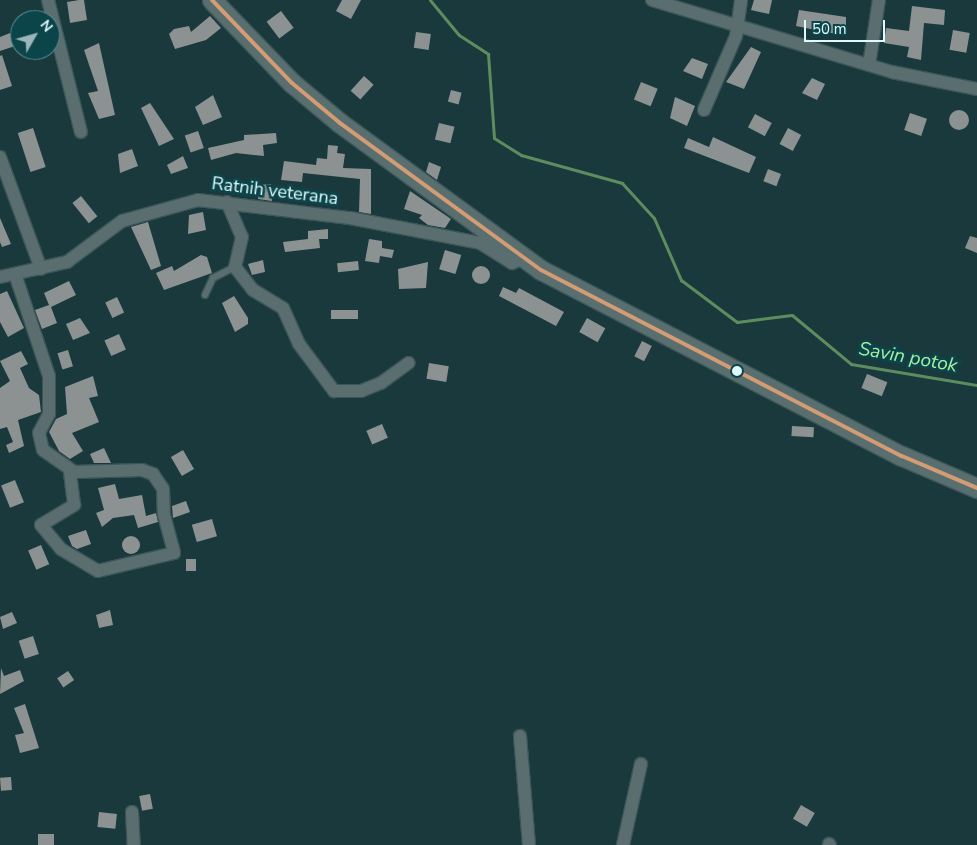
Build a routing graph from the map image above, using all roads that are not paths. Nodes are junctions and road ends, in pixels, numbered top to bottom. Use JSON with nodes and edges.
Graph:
{"nodes":[{"id":1,"x":48,"y":0,"type":"edge"},
{"id":2,"x":212,"y":0,"type":"edge"},
{"id":3,"x":652,"y":0,"type":"edge"},
{"id":4,"x":741,"y":0,"type":"edge"},
{"id":5,"x":879,"y":0,"type":"edge"},
{"id":6,"x":737,"y":26,"type":"junction"},
{"id":7,"x":869,"y":65,"type":"junction"},
{"id":8,"x":977,"y":89,"type":"edge"},
{"id":9,"x":704,"y":110,"type":"dead end"},
{"id":10,"x":81,"y":132,"type":"dead end"},
{"id":11,"x":0,"y":157,"type":"edge"},
{"id":12,"x":227,"y":202,"type":"junction"},
{"id":13,"x":524,"y":258,"type":"junction"},
{"id":14,"x":235,"y":268,"type":"junction"},
{"id":15,"x":41,"y":269,"type":"junction"},
{"id":16,"x":14,"y":274,"type":"junction"},
{"id":17,"x":0,"y":277,"type":"edge"},
{"id":18,"x":205,"y":294,"type":"dead end"},
{"id":19,"x":410,"y":363,"type":"dead end"},
{"id":20,"x":70,"y":470,"type":"junction"},
{"id":21,"x":977,"y":488,"type":"edge"},
{"id":22,"x":520,"y":736,"type":"dead end"},
{"id":23,"x":641,"y":764,"type":"dead end"},
{"id":24,"x":132,"y":812,"type":"dead end"},
{"id":25,"x":134,"y":845,"type":"edge"},
{"id":26,"x":529,"y":845,"type":"edge"},
{"id":27,"x":623,"y":845,"type":"edge"}],
"edges":[{"from":1,"to":10,"type":"street"},
{"from":2,"to":13,"type":"street"},
{"from":3,"to":6,"type":"street"},
{"from":4,"to":6,"type":"street"},
{"from":5,"to":7,"type":"street"},
{"from":6,"to":7,"type":"street"},
{"from":6,"to":9,"type":"street"},
{"from":7,"to":8,"type":"street"},
{"from":11,"to":15,"type":"street"},
{"from":12,"to":13,"type":"street","name":"Ratnih veterana"},
{"from":12,"to":14,"type":"street"},
{"from":12,"to":15,"type":"street","name":"Ratnih veterana"},
{"from":13,"to":21,"type":"street"},
{"from":14,"to":18,"type":"lane"},
{"from":14,"to":19,"type":"street"},
{"from":15,"to":16,"type":"street","name":"Ratnih veterana"},
{"from":16,"to":17,"type":"street","name":"Ratnih veterana"},
{"from":16,"to":20,"type":"street"},
{"from":20,"to":20,"type":"street"},
{"from":22,"to":26,"type":"street"},
{"from":23,"to":27,"type":"street"},
{"from":24,"to":25,"type":"street"}]}
